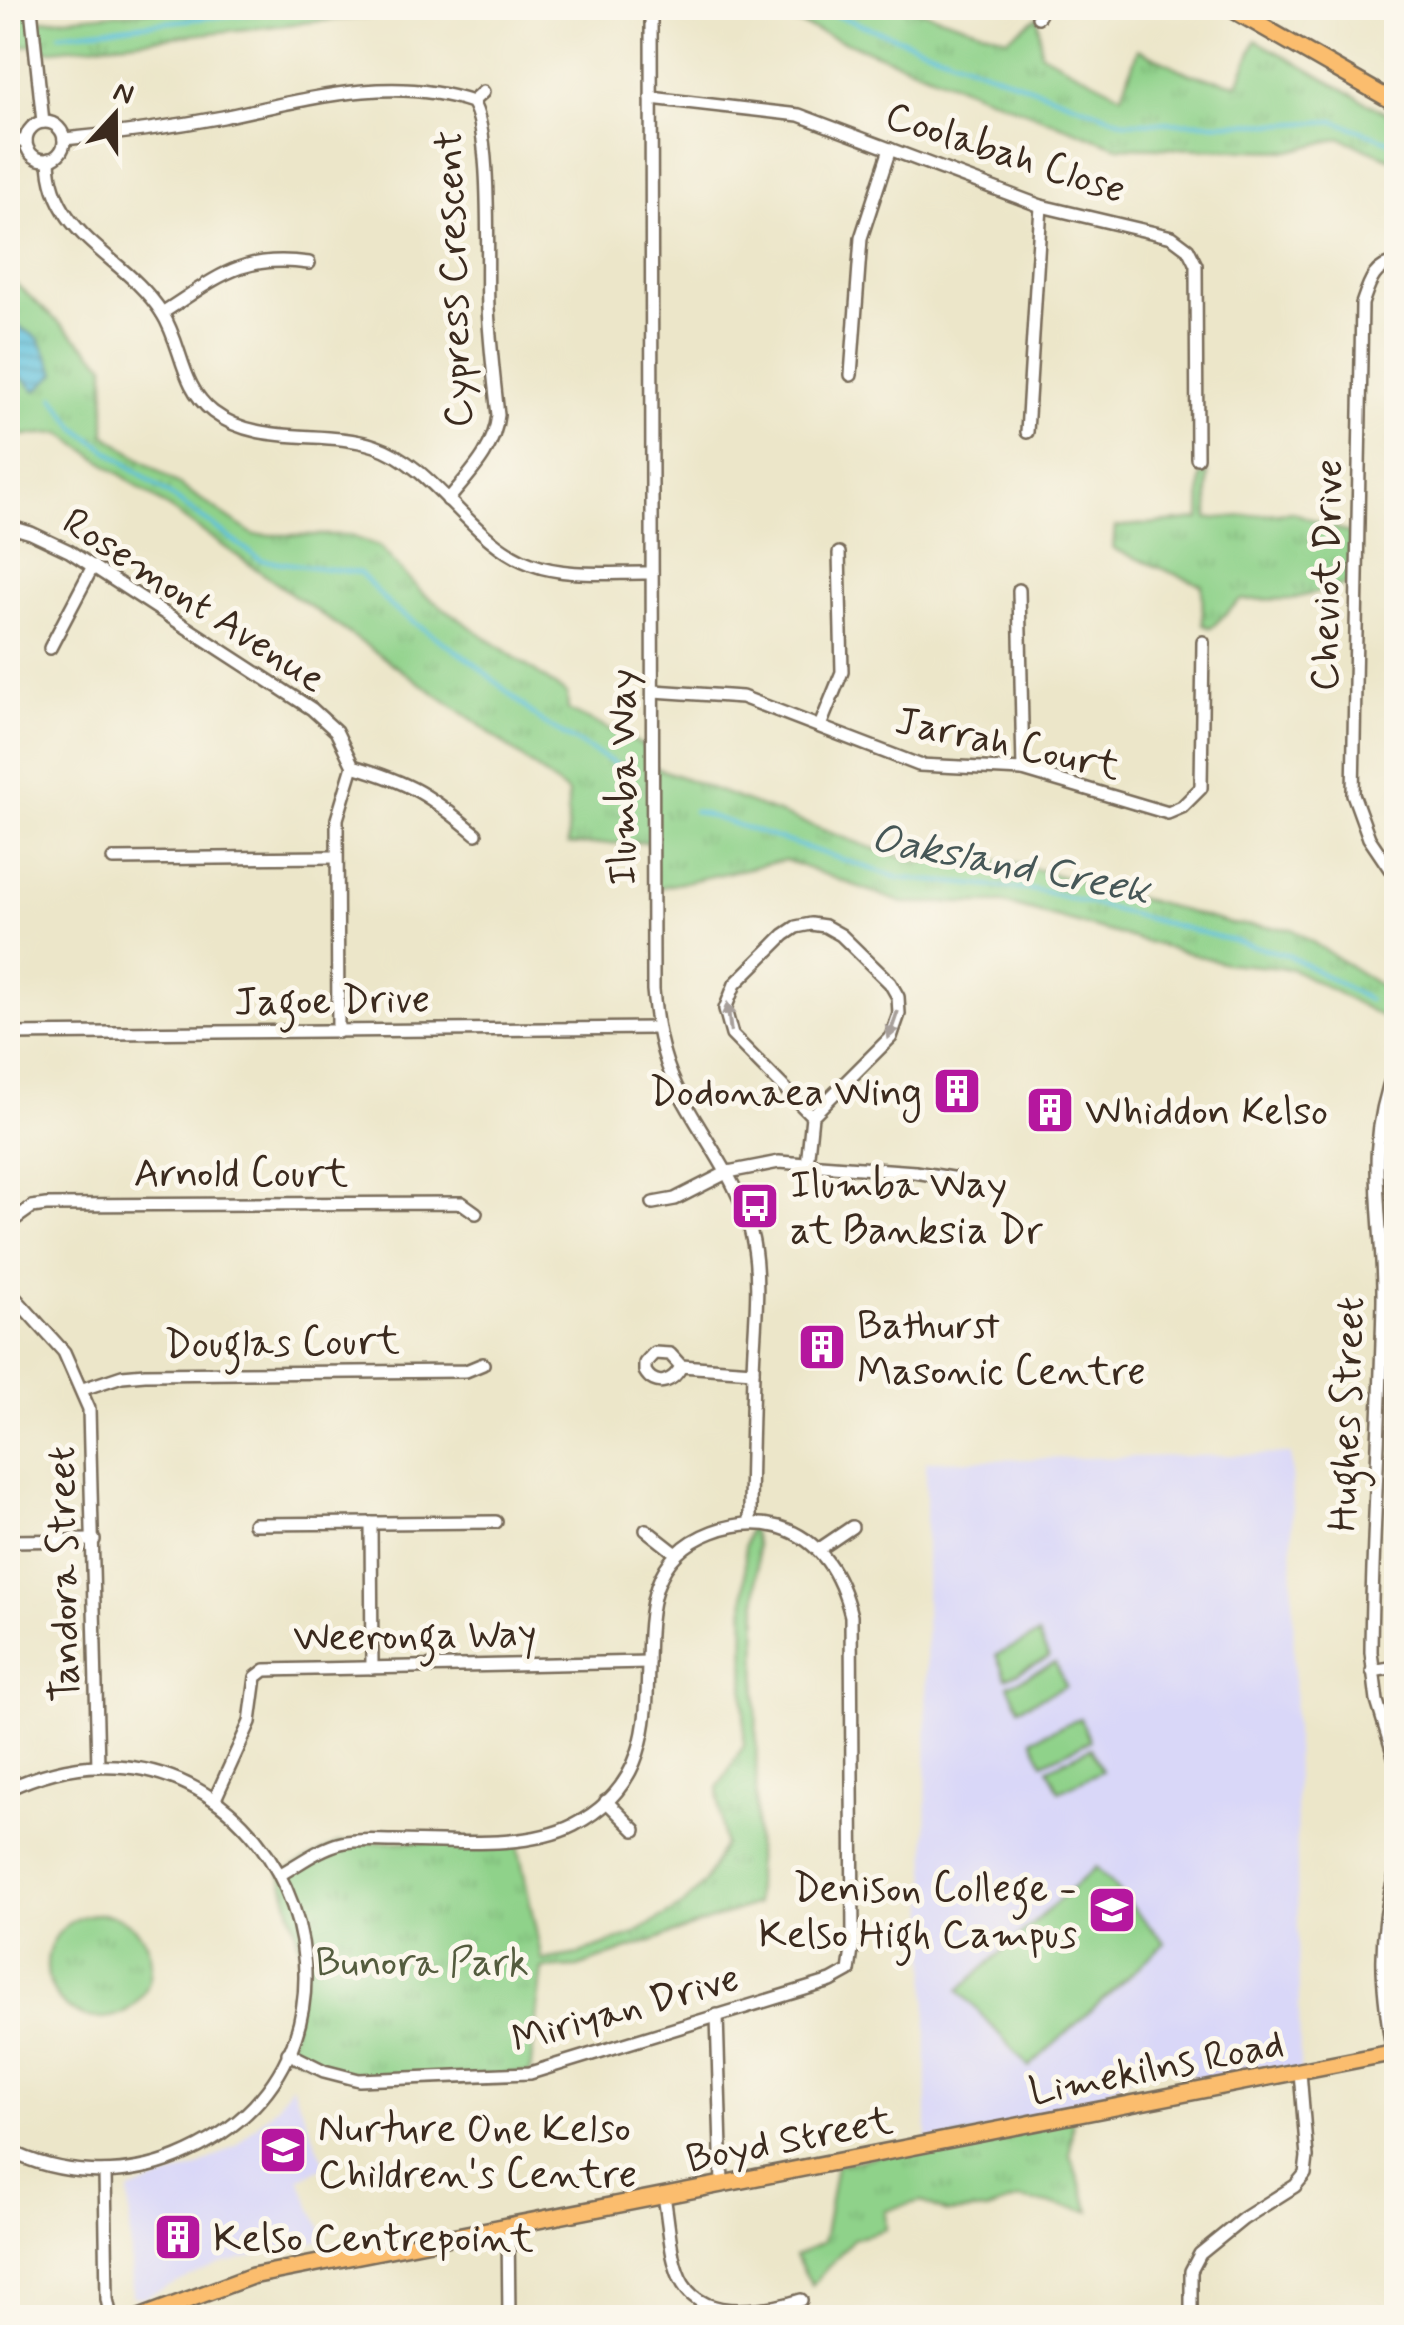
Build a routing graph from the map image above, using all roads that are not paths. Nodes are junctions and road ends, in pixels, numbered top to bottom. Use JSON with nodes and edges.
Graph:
{"nodes":[{"id":1,"x":31,"y":8,"type":"edge"},
{"id":2,"x":650,"y":8,"type":"edge"},
{"id":3,"x":1230,"y":8,"type":"edge"},
{"id":4,"x":483,"y":92,"type":"dead end"},
{"id":5,"x":651,"y":98,"type":"junction"},
{"id":6,"x":472,"y":102,"type":"junction"},
{"id":7,"x":1396,"y":103,"type":"edge"},
{"id":8,"x":43,"y":122,"type":"junction"},
{"id":9,"x":64,"y":139,"type":"junction"},
{"id":10,"x":26,"y":141,"type":"junction"},
{"id":11,"x":8,"y":142,"type":"edge"},
{"id":12,"x":890,"y":149,"type":"junction"},
{"id":13,"x":49,"y":159,"type":"junction"},
{"id":14,"x":1042,"y":206,"type":"junction"},
{"id":15,"x":1372,"y":252,"type":"dead end"},
{"id":16,"x":309,"y":263,"type":"dead end"},
{"id":17,"x":1396,"y":263,"type":"edge"},
{"id":18,"x":1381,"y":268,"type":"junction"},
{"id":19,"x":162,"y":313,"type":"junction"},
{"id":20,"x":851,"y":375,"type":"dead end"},
{"id":21,"x":1027,"y":432,"type":"dead end"},
{"id":22,"x":1197,"y":458,"type":"dead end"},
{"id":23,"x":448,"y":500,"type":"junction"},
{"id":24,"x":8,"y":526,"type":"edge"},
{"id":25,"x":839,"y":552,"type":"dead end"},
{"id":26,"x":93,"y":566,"type":"junction"},
{"id":27,"x":652,"y":573,"type":"junction"},
{"id":28,"x":1019,"y":590,"type":"dead end"},
{"id":29,"x":1202,"y":642,"type":"dead end"},
{"id":30,"x":50,"y":648,"type":"dead end"},
{"id":31,"x":654,"y":691,"type":"junction"},
{"id":32,"x":820,"y":726,"type":"junction"},
{"id":33,"x":353,"y":766,"type":"junction"},
{"id":34,"x":1024,"y":770,"type":"junction"},
{"id":35,"x":476,"y":834,"type":"dead end"},
{"id":36,"x":336,"y":857,"type":"junction"},
{"id":37,"x":113,"y":859,"type":"dead end"},
{"id":38,"x":1396,"y":878,"type":"edge"},
{"id":39,"x":657,"y":1028,"type":"junction"},
{"id":40,"x":338,"y":1032,"type":"junction"},
{"id":41,"x":8,"y":1034,"type":"edge"},
{"id":42,"x":1396,"y":1065,"type":"edge"},
{"id":43,"x":812,"y":1116,"type":"junction"},
{"id":44,"x":807,"y":1165,"type":"junction"},
{"id":45,"x":728,"y":1172,"type":"junction"},
{"id":46,"x":958,"y":1179,"type":"dead end"},
{"id":47,"x":653,"y":1203,"type":"dead end"},
{"id":48,"x":476,"y":1214,"type":"dead end"},
{"id":49,"x":8,"y":1224,"type":"edge"},
{"id":50,"x":9,"y":1293,"type":"edge"},
{"id":51,"x":483,"y":1364,"type":"dead end"},
{"id":52,"x":681,"y":1366,"type":"dead end"},
{"id":53,"x":753,"y":1370,"type":"junction"},
{"id":54,"x":82,"y":1388,"type":"junction"},
{"id":55,"x":496,"y":1522,"type":"dead end"},
{"id":56,"x":371,"y":1523,"type":"junction"},
{"id":57,"x":750,"y":1523,"type":"junction"},
{"id":58,"x":254,"y":1524,"type":"dead end"},
{"id":59,"x":852,"y":1527,"type":"dead end"},
{"id":60,"x":646,"y":1530,"type":"dead end"},
{"id":61,"x":94,"y":1540,"type":"junction"},
{"id":62,"x":8,"y":1541,"type":"edge"},
{"id":63,"x":818,"y":1550,"type":"junction"},
{"id":64,"x":674,"y":1552,"type":"junction"},
{"id":65,"x":648,"y":1662,"type":"junction"},
{"id":66,"x":1396,"y":1667,"type":"edge"},
{"id":67,"x":372,"y":1668,"type":"junction"},
{"id":68,"x":1372,"y":1670,"type":"junction"},
{"id":69,"x":1396,"y":1764,"type":"edge"},
{"id":70,"x":98,"y":1766,"type":"junction"},
{"id":71,"x":8,"y":1788,"type":"edge"},
{"id":72,"x":215,"y":1799,"type":"junction"},
{"id":73,"x":606,"y":1800,"type":"junction"},
{"id":74,"x":635,"y":1830,"type":"dead end"},
{"id":75,"x":1396,"y":1871,"type":"edge"},
{"id":76,"x":280,"y":1874,"type":"junction"},
{"id":77,"x":717,"y":2016,"type":"junction"},
{"id":78,"x":1395,"y":2052,"type":"edge"},
{"id":79,"x":288,"y":2053,"type":"junction"},
{"id":80,"x":1300,"y":2072,"type":"junction"},
{"id":81,"x":927,"y":2144,"type":"joint"},
{"id":82,"x":8,"y":2150,"type":"edge"},
{"id":83,"x":105,"y":2172,"type":"junction"},
{"id":84,"x":722,"y":2184,"type":"junction"},
{"id":85,"x":664,"y":2196,"type":"junction"},
{"id":86,"x":508,"y":2226,"type":"junction"},
{"id":87,"x":800,"y":2300,"type":"dead end"},
{"id":88,"x":1192,"y":2312,"type":"dead end"},
{"id":89,"x":164,"y":2313,"type":"edge"},
{"id":90,"x":111,"y":2318,"type":"edge"},
{"id":91,"x":139,"y":2318,"type":"edge"},
{"id":92,"x":509,"y":2318,"type":"edge"}],
"edges":[{"from":1,"to":8,"type":"street"},
{"from":2,"to":5,"type":"street","name":"Ilumba Way"},
{"from":3,"to":7,"type":"main road"},
{"from":4,"to":6,"type":"street","name":"Cypress Crescent"},
{"from":5,"to":12,"type":"street","name":"Coolabah Close"},
{"from":5,"to":27,"type":"street","name":"Ilumba Way"},
{"from":6,"to":9,"type":"street","name":"Cypress Crescent"},
{"from":6,"to":23,"type":"street","name":"Cypress Crescent"},
{"from":8,"to":9,"type":"street"},
{"from":8,"to":10,"type":"street"},
{"from":9,"to":13,"type":"street"},
{"from":10,"to":11,"type":"street"},
{"from":10,"to":13,"type":"street"},
{"from":12,"to":14,"type":"street","name":"Coolabah Close"},
{"from":12,"to":20,"type":"street"},
{"from":13,"to":19,"type":"street"},
{"from":14,"to":21,"type":"street"},
{"from":14,"to":22,"type":"street","name":"Coolabah Close"},
{"from":15,"to":18,"type":"street"},
{"from":16,"to":19,"type":"street"},
{"from":17,"to":18,"type":"street"},
{"from":18,"to":38,"type":"street","name":"Cheviot Drive"},
{"from":19,"to":23,"type":"street"},
{"from":23,"to":27,"type":"street"},
{"from":24,"to":26,"type":"street","name":"Rosemont Avenue"},
{"from":25,"to":32,"type":"street"},
{"from":26,"to":30,"type":"street"},
{"from":26,"to":33,"type":"street","name":"Rosemont Avenue"},
{"from":27,"to":31,"type":"street","name":"Ilumba Way"},
{"from":28,"to":34,"type":"street"},
{"from":29,"to":34,"type":"street","name":"Jarrah Court"},
{"from":31,"to":32,"type":"street","name":"Jarrah Court"},
{"from":31,"to":39,"type":"street","name":"Ilumba Way"},
{"from":32,"to":34,"type":"street","name":"Jarrah Court"},
{"from":33,"to":35,"type":"street"},
{"from":33,"to":36,"type":"street"},
{"from":36,"to":37,"type":"street"},
{"from":36,"to":40,"type":"street"},
{"from":39,"to":40,"type":"street","name":"Jagoe Drive"},
{"from":39,"to":45,"type":"street","name":"Ilumba Way"},
{"from":40,"to":41,"type":"street","name":"Jagoe Drive"},
{"from":42,"to":68,"type":"street","name":"Hughes Street"},
{"from":43,"to":43,"type":"street","one_way":true},
{"from":43,"to":44,"type":"street"},
{"from":44,"to":45,"type":"street"},
{"from":44,"to":46,"type":"street"},
{"from":45,"to":47,"type":"street"},
{"from":45,"to":53,"type":"street","name":"Ilumba Way"},
{"from":48,"to":49,"type":"street","name":"Arnold Court"},
{"from":50,"to":54,"type":"street","name":"Tandora Street"},
{"from":51,"to":54,"type":"street","name":"Douglas Court"},
{"from":52,"to":53,"type":"street"},
{"from":53,"to":57,"type":"street","name":"Ilumba Way"},
{"from":54,"to":61,"type":"street","name":"Tandora Street"},
{"from":55,"to":56,"type":"street"},
{"from":56,"to":58,"type":"street"},
{"from":56,"to":67,"type":"street"},
{"from":57,"to":63,"type":"street"},
{"from":57,"to":64,"type":"street"},
{"from":59,"to":63,"type":"street"},
{"from":60,"to":64,"type":"street"},
{"from":61,"to":62,"type":"street"},
{"from":61,"to":70,"type":"street","name":"Tandora Street"},
{"from":63,"to":77,"type":"street","name":"Miriyan Drive"},
{"from":64,"to":65,"type":"street"},
{"from":65,"to":67,"type":"street","name":"Weeronga Way"},
{"from":65,"to":73,"type":"street"},
{"from":66,"to":68,"type":"street"},
{"from":67,"to":72,"type":"street","name":"Weeronga Way"},
{"from":68,"to":69,"type":"street","name":"Hughes Street"},
{"from":70,"to":71,"type":"street"},
{"from":70,"to":72,"type":"street"},
{"from":72,"to":76,"type":"street"},
{"from":73,"to":74,"type":"street"},
{"from":73,"to":76,"type":"street"},
{"from":75,"to":78,"type":"street"},
{"from":76,"to":79,"type":"street"},
{"from":77,"to":79,"type":"street","name":"Miriyan Drive"},
{"from":77,"to":84,"type":"street"},
{"from":78,"to":80,"type":"main road","name":"Limekilns Road"},
{"from":79,"to":83,"type":"street"},
{"from":80,"to":81,"type":"main road","name":"Limekilns Road"},
{"from":80,"to":88,"type":"street"},
{"from":81,"to":84,"type":"main road","name":"Boyd Street"},
{"from":82,"to":83,"type":"street"},
{"from":83,"to":90,"type":"street"},
{"from":84,"to":85,"type":"main road","name":"Boyd Street"},
{"from":85,"to":86,"type":"main road","name":"Boyd Street"},
{"from":85,"to":87,"type":"street"},
{"from":86,"to":89,"type":"main road","name":"Boyd Street"},
{"from":86,"to":92,"type":"street"},
{"from":89,"to":91,"type":"main road","name":"Boyd Street"}]}
